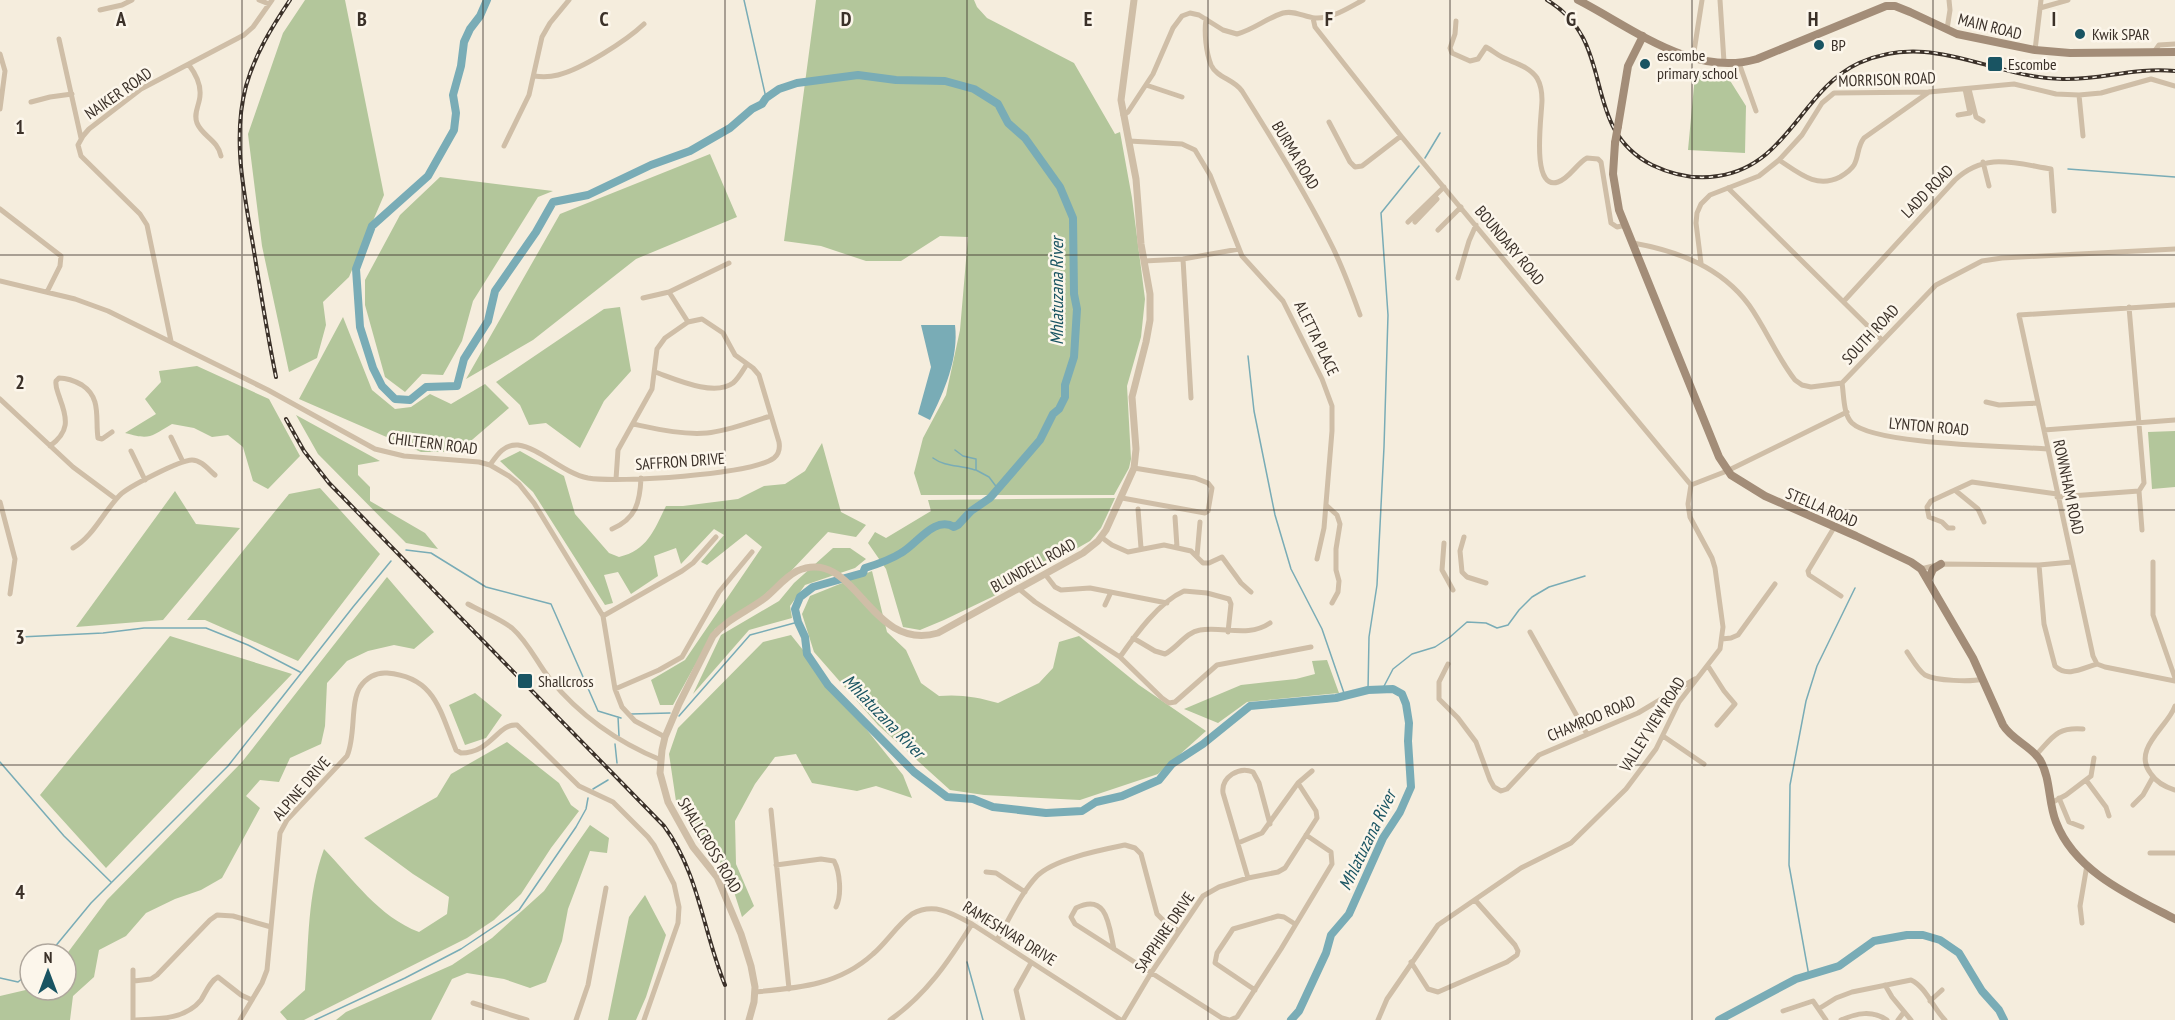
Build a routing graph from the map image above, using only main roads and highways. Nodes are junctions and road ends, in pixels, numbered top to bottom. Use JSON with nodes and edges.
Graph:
{"nodes":[{"id":1,"x":1582,"y":1,"type":"edge"},
{"id":2,"x":1894,"y":3,"type":"edge"},
{"id":3,"x":1642,"y":36,"type":"junction"},
{"id":4,"x":2175,"y":52,"type":"edge"},
{"id":5,"x":1941,"y":564,"type":"road end"},
{"id":6,"x":1928,"y":580,"type":"junction"},
{"id":7,"x":2175,"y":919,"type":"edge"}],
"edges":[{"from":1,"to":3,"type":"main road","name":"MAIN ROAD"},
{"from":2,"to":3,"type":"main road","name":"MAIN ROAD"},
{"from":2,"to":4,"type":"main road","name":"MAIN ROAD"},
{"from":3,"to":6,"type":"main road","name":"STELLA ROAD","bridge":true},
{"from":5,"to":6,"type":"main road"},
{"from":6,"to":7,"type":"main road","name":"STELLA ROAD"}]}
